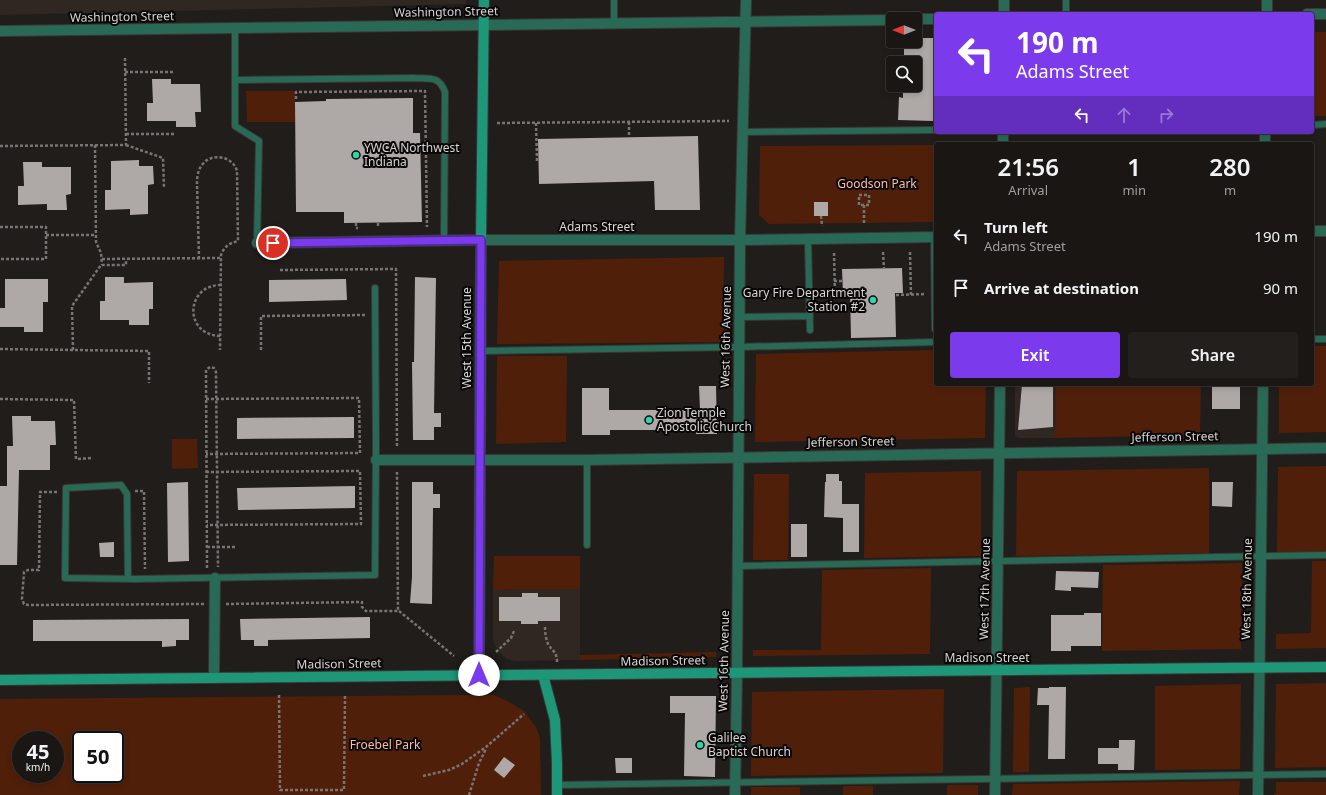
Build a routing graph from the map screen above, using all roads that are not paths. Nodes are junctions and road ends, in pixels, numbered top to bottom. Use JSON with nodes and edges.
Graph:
{"nodes":[{"id":1,"x":484,"y":0,"type":"edge"},
{"id":2,"x":614,"y":0,"type":"edge"},
{"id":3,"x":746,"y":0,"type":"edge"},
{"id":4,"x":1004,"y":0,"type":"edge"},
{"id":5,"x":1066,"y":0,"type":"edge"},
{"id":6,"x":1267,"y":0,"type":"edge"},
{"id":7,"x":1004,"y":12,"type":"edge"},
{"id":8,"x":1066,"y":12,"type":"edge"},
{"id":9,"x":1267,"y":12,"type":"edge"},
{"id":10,"x":1314,"y":14,"type":"edge"},
{"id":11,"x":1326,"y":14,"type":"edge"},
{"id":12,"x":922,"y":19,"type":"edge"},
{"id":13,"x":934,"y":19,"type":"edge"},
{"id":14,"x":886,"y":20,"type":"edge"},
{"id":15,"x":745,"y":22,"type":"junction"},
{"id":16,"x":614,"y":23,"type":"junction"},
{"id":17,"x":484,"y":25,"type":"junction"},
{"id":18,"x":235,"y":28,"type":"junction"},
{"id":19,"x":0,"y":32,"type":"edge"},
{"id":20,"x":235,"y":80,"type":"junction"},
{"id":21,"x":1326,"y":124,"type":"edge"},
{"id":22,"x":1314,"y":125,"type":"edge"},
{"id":23,"x":934,"y":130,"type":"edge"},
{"id":24,"x":743,"y":132,"type":"junction"},
{"id":25,"x":1314,"y":231,"type":"edge"},
{"id":26,"x":1326,"y":231,"type":"edge"},
{"id":27,"x":934,"y":237,"type":"edge"},
{"id":28,"x":808,"y":239,"type":"junction"},
{"id":29,"x":481,"y":240,"type":"junction"},
{"id":30,"x":740,"y":240,"type":"junction"},
{"id":31,"x":444,"y":241,"type":"junction"},
{"id":32,"x":257,"y":243,"type":"joint"},
{"id":33,"x":375,"y":288,"type":"dead end"},
{"id":34,"x":810,"y":316,"type":"junction"},
{"id":35,"x":740,"y":317,"type":"junction"},
{"id":36,"x":810,"y":330,"type":"dead end"},
{"id":37,"x":1326,"y":338,"type":"edge"},
{"id":38,"x":1314,"y":339,"type":"edge"},
{"id":39,"x":934,"y":342,"type":"edge"},
{"id":40,"x":739,"y":347,"type":"junction"},
{"id":41,"x":480,"y":351,"type":"junction"},
{"id":42,"x":1000,"y":386,"type":"edge"},
{"id":43,"x":1263,"y":386,"type":"edge"},
{"id":44,"x":1326,"y":448,"type":"edge"},
{"id":45,"x":1262,"y":449,"type":"junction"},
{"id":46,"x":999,"y":453,"type":"junction"},
{"id":47,"x":738,"y":457,"type":"junction"},
{"id":48,"x":376,"y":460,"type":"junction"},
{"id":49,"x":480,"y":460,"type":"junction"},
{"id":50,"x":587,"y":460,"type":"junction"},
{"id":51,"x":587,"y":544,"type":"dead end"},
{"id":52,"x":1326,"y":556,"type":"edge"},
{"id":53,"x":1261,"y":557,"type":"junction"},
{"id":54,"x":998,"y":562,"type":"junction"},
{"id":55,"x":738,"y":566,"type":"junction"},
{"id":56,"x":215,"y":578,"type":"junction"},
{"id":57,"x":128,"y":579,"type":"junction"},
{"id":58,"x":1260,"y":668,"type":"junction"},
{"id":59,"x":1326,"y":668,"type":"edge"},
{"id":60,"x":997,"y":671,"type":"junction"},
{"id":61,"x":737,"y":673,"type":"junction"},
{"id":62,"x":479,"y":675,"type":"junction"},
{"id":63,"x":543,"y":675,"type":"junction"},
{"id":64,"x":214,"y":678,"type":"junction"},
{"id":65,"x":0,"y":680,"type":"edge"},
{"id":66,"x":1326,"y":774,"type":"edge"},
{"id":67,"x":1258,"y":775,"type":"junction"},
{"id":68,"x":996,"y":779,"type":"junction"},
{"id":69,"x":735,"y":782,"type":"junction"},
{"id":70,"x":557,"y":790,"type":"edge"},
{"id":71,"x":735,"y":795,"type":"edge"},
{"id":72,"x":995,"y":795,"type":"edge"},
{"id":73,"x":1258,"y":795,"type":"edge"}],
"edges":[{"from":1,"to":17,"type":"street","name":"West 15th Avenue"},
{"from":2,"to":16,"type":"lane"},
{"from":3,"to":15,"type":"street","name":"West 16th Avenue"},
{"from":4,"to":7,"type":"street"},
{"from":5,"to":8,"type":"lane"},
{"from":6,"to":9,"type":"street"},
{"from":10,"to":11,"type":"street"},
{"from":12,"to":13,"type":"street"},
{"from":14,"to":15,"type":"street","name":"Washington Street"},
{"from":15,"to":16,"type":"street","name":"Washington Street"},
{"from":15,"to":24,"type":"street","name":"West 16th Avenue"},
{"from":16,"to":17,"type":"street","name":"Washington Street"},
{"from":17,"to":18,"type":"street","name":"Washington Street"},
{"from":17,"to":29,"type":"street","name":"West 15th Avenue"},
{"from":18,"to":19,"type":"street","name":"Washington Street"},
{"from":18,"to":20,"type":"lane"},
{"from":20,"to":31,"type":"lane"},
{"from":20,"to":32,"type":"lane"},
{"from":21,"to":22,"type":"lane"},
{"from":23,"to":24,"type":"lane"},
{"from":24,"to":30,"type":"street","name":"West 16th Avenue"},
{"from":25,"to":26,"type":"street"},
{"from":27,"to":28,"type":"street","name":"Adams Street"},
{"from":28,"to":30,"type":"street","name":"Adams Street"},
{"from":28,"to":34,"type":"lane"},
{"from":29,"to":30,"type":"street","name":"Adams Street"},
{"from":29,"to":31,"type":"street","name":"Adams Street"},
{"from":29,"to":41,"type":"street","name":"West 15th Avenue"},
{"from":30,"to":35,"type":"street","name":"West 16th Avenue"},
{"from":31,"to":32,"type":"street","name":"Adams Street"},
{"from":33,"to":48,"type":"lane"},
{"from":34,"to":35,"type":"lane"},
{"from":34,"to":36,"type":"lane"},
{"from":35,"to":40,"type":"street","name":"West 16th Avenue"},
{"from":37,"to":38,"type":"lane"},
{"from":39,"to":40,"type":"lane"},
{"from":40,"to":41,"type":"lane"},
{"from":40,"to":47,"type":"street","name":"West 16th Avenue"},
{"from":41,"to":49,"type":"street","name":"West 15th Avenue"},
{"from":42,"to":46,"type":"street","name":"West 17th Avenue"},
{"from":43,"to":45,"type":"street","name":"West 18th Avenue"},
{"from":44,"to":45,"type":"street","name":"Jefferson Street"},
{"from":45,"to":46,"type":"street","name":"Jefferson Street"},
{"from":45,"to":53,"type":"street","name":"West 18th Avenue"},
{"from":46,"to":47,"type":"street","name":"Jefferson Street"},
{"from":46,"to":54,"type":"street","name":"West 17th Avenue"},
{"from":47,"to":50,"type":"street","name":"Jefferson Street"},
{"from":47,"to":55,"type":"street","name":"West 16th Avenue"},
{"from":48,"to":49,"type":"street","name":"Jefferson Street"},
{"from":48,"to":56,"type":"lane"},
{"from":49,"to":50,"type":"street","name":"Jefferson Street"},
{"from":49,"to":62,"type":"street","name":"West 15th Avenue"},
{"from":50,"to":51,"type":"lane"},
{"from":52,"to":53,"type":"lane"},
{"from":53,"to":54,"type":"lane"},
{"from":53,"to":58,"type":"street","name":"West 18th Avenue"},
{"from":54,"to":55,"type":"lane"},
{"from":54,"to":60,"type":"street","name":"West 17th Avenue"},
{"from":55,"to":61,"type":"street","name":"West 16th Avenue"},
{"from":56,"to":57,"type":"lane"},
{"from":56,"to":64,"type":"street"},
{"from":57,"to":57,"type":"lane"},
{"from":58,"to":59,"type":"street","name":"Madison Street"},
{"from":58,"to":60,"type":"street","name":"Madison Street"},
{"from":58,"to":67,"type":"street","name":"West 18th Avenue"},
{"from":60,"to":61,"type":"street","name":"Madison Street"},
{"from":60,"to":68,"type":"street","name":"West 17th Avenue"},
{"from":61,"to":63,"type":"street","name":"Madison Street"},
{"from":61,"to":69,"type":"street","name":"West 16th Avenue"},
{"from":62,"to":63,"type":"street","name":"Madison Street"},
{"from":62,"to":64,"type":"street","name":"Madison Street"},
{"from":63,"to":70,"type":"street"},
{"from":64,"to":65,"type":"street","name":"Madison Street"},
{"from":66,"to":67,"type":"lane"},
{"from":67,"to":68,"type":"lane"},
{"from":67,"to":73,"type":"street","name":"West 18th Avenue"},
{"from":68,"to":69,"type":"lane"},
{"from":68,"to":72,"type":"street","name":"West 17th Avenue"},
{"from":69,"to":70,"type":"lane"},
{"from":69,"to":71,"type":"street","name":"West 16th Avenue"}]}
